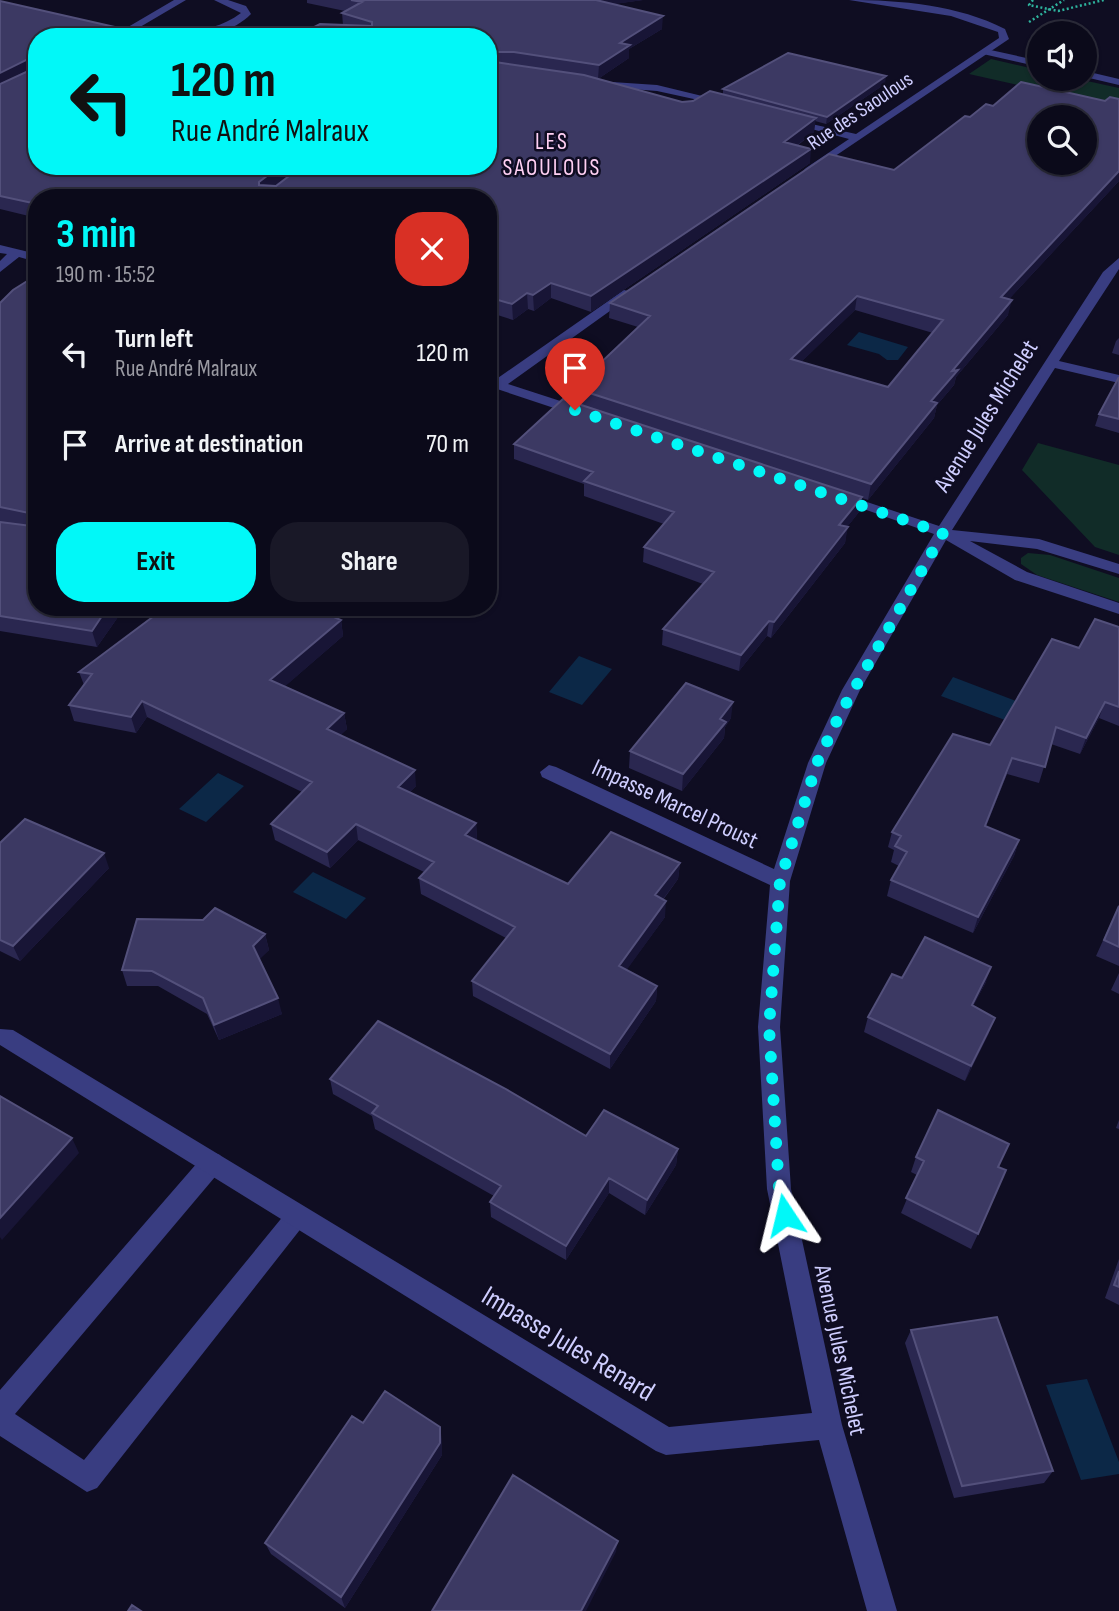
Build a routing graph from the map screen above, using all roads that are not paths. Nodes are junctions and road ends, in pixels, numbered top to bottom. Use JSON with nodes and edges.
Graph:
{"nodes":[{"id":1,"x":181,"y":0,"type":"edge"},
{"id":2,"x":219,"y":0,"type":"edge"},
{"id":3,"x":854,"y":0,"type":"edge"},
{"id":4,"x":132,"y":28,"type":"edge"},
{"id":5,"x":226,"y":28,"type":"edge"},
{"id":6,"x":986,"y":52,"type":"junction"},
{"id":7,"x":1027,"y":61,"type":"edge"},
{"id":8,"x":1097,"y":77,"type":"edge"},
{"id":9,"x":1119,"y":82,"type":"edge"},
{"id":10,"x":591,"y":83,"type":"edge"},
{"id":11,"x":740,"y":107,"type":"edge"},
{"id":12,"x":779,"y":117,"type":"edge"},
{"id":13,"x":857,"y":138,"type":"junction"},
{"id":14,"x":801,"y":176,"type":"edge"},
{"id":15,"x":0,"y":249,"type":"edge"},
{"id":16,"x":16,"y":253,"type":"junction"},
{"id":17,"x":28,"y":256,"type":"edge"},
{"id":18,"x":1119,"y":262,"type":"edge"},
{"id":19,"x":0,"y":268,"type":"edge"},
{"id":20,"x":643,"y":283,"type":"edge"},
{"id":21,"x":1051,"y":363,"type":"junction"},
{"id":22,"x":1119,"y":379,"type":"edge"},
{"id":23,"x":497,"y":380,"type":"edge"},
{"id":24,"x":497,"y":384,"type":"edge"},
{"id":25,"x":601,"y":419,"type":"edge"},
{"id":26,"x":821,"y":492,"type":"edge"},
{"id":27,"x":943,"y":533,"type":"junction"},
{"id":28,"x":1119,"y":569,"type":"edge"},
{"id":29,"x":1119,"y":609,"type":"edge"},
{"id":30,"x":549,"y":772,"type":"dead end"},
{"id":31,"x":780,"y":881,"type":"junction"},
{"id":32,"x":5,"y":1037,"type":"dead end"},
{"id":33,"x":212,"y":1163,"type":"junction"},
{"id":34,"x":298,"y":1217,"type":"junction"},
{"id":35,"x":0,"y":1411,"type":"edge"},
{"id":36,"x":0,"y":1420,"type":"edge"},
{"id":37,"x":828,"y":1425,"type":"junction"},
{"id":38,"x":882,"y":1611,"type":"edge"}],
"edges":[{"from":1,"to":4,"type":"street"},
{"from":2,"to":5,"type":"street"},
{"from":3,"to":6,"type":"street","name":"Rue des Saoulous"},
{"from":6,"to":7,"type":"street"},
{"from":6,"to":13,"type":"street","name":"Rue des Saoulous"},
{"from":8,"to":9,"type":"street"},
{"from":10,"to":11,"type":"street"},
{"from":12,"to":13,"type":"street"},
{"from":13,"to":14,"type":"street","name":"Rue des Saoulous"},
{"from":15,"to":16,"type":"street"},
{"from":16,"to":17,"type":"street"},
{"from":16,"to":19,"type":"street"},
{"from":18,"to":21,"type":"street","name":"Avenue Jules Michelet"},
{"from":20,"to":23,"type":"street"},
{"from":21,"to":22,"type":"street"},
{"from":21,"to":27,"type":"street","name":"Avenue Jules Michelet"},
{"from":24,"to":25,"type":"street"},
{"from":26,"to":27,"type":"street"},
{"from":27,"to":28,"type":"street"},
{"from":27,"to":29,"type":"street"},
{"from":27,"to":31,"type":"street","name":"Avenue Jules Michelet"},
{"from":30,"to":31,"type":"street","name":"Impasse Marcel Proust"},
{"from":31,"to":37,"type":"street","name":"Avenue Jules Michelet"},
{"from":32,"to":33,"type":"street","name":"Impasse Jules Renard"},
{"from":33,"to":34,"type":"street","name":"Impasse Jules Renard"},
{"from":33,"to":35,"type":"street"},
{"from":34,"to":36,"type":"street"},
{"from":34,"to":37,"type":"street","name":"Impasse Jules Renard"},
{"from":37,"to":38,"type":"street","name":"Avenue Jules Michelet"}]}
